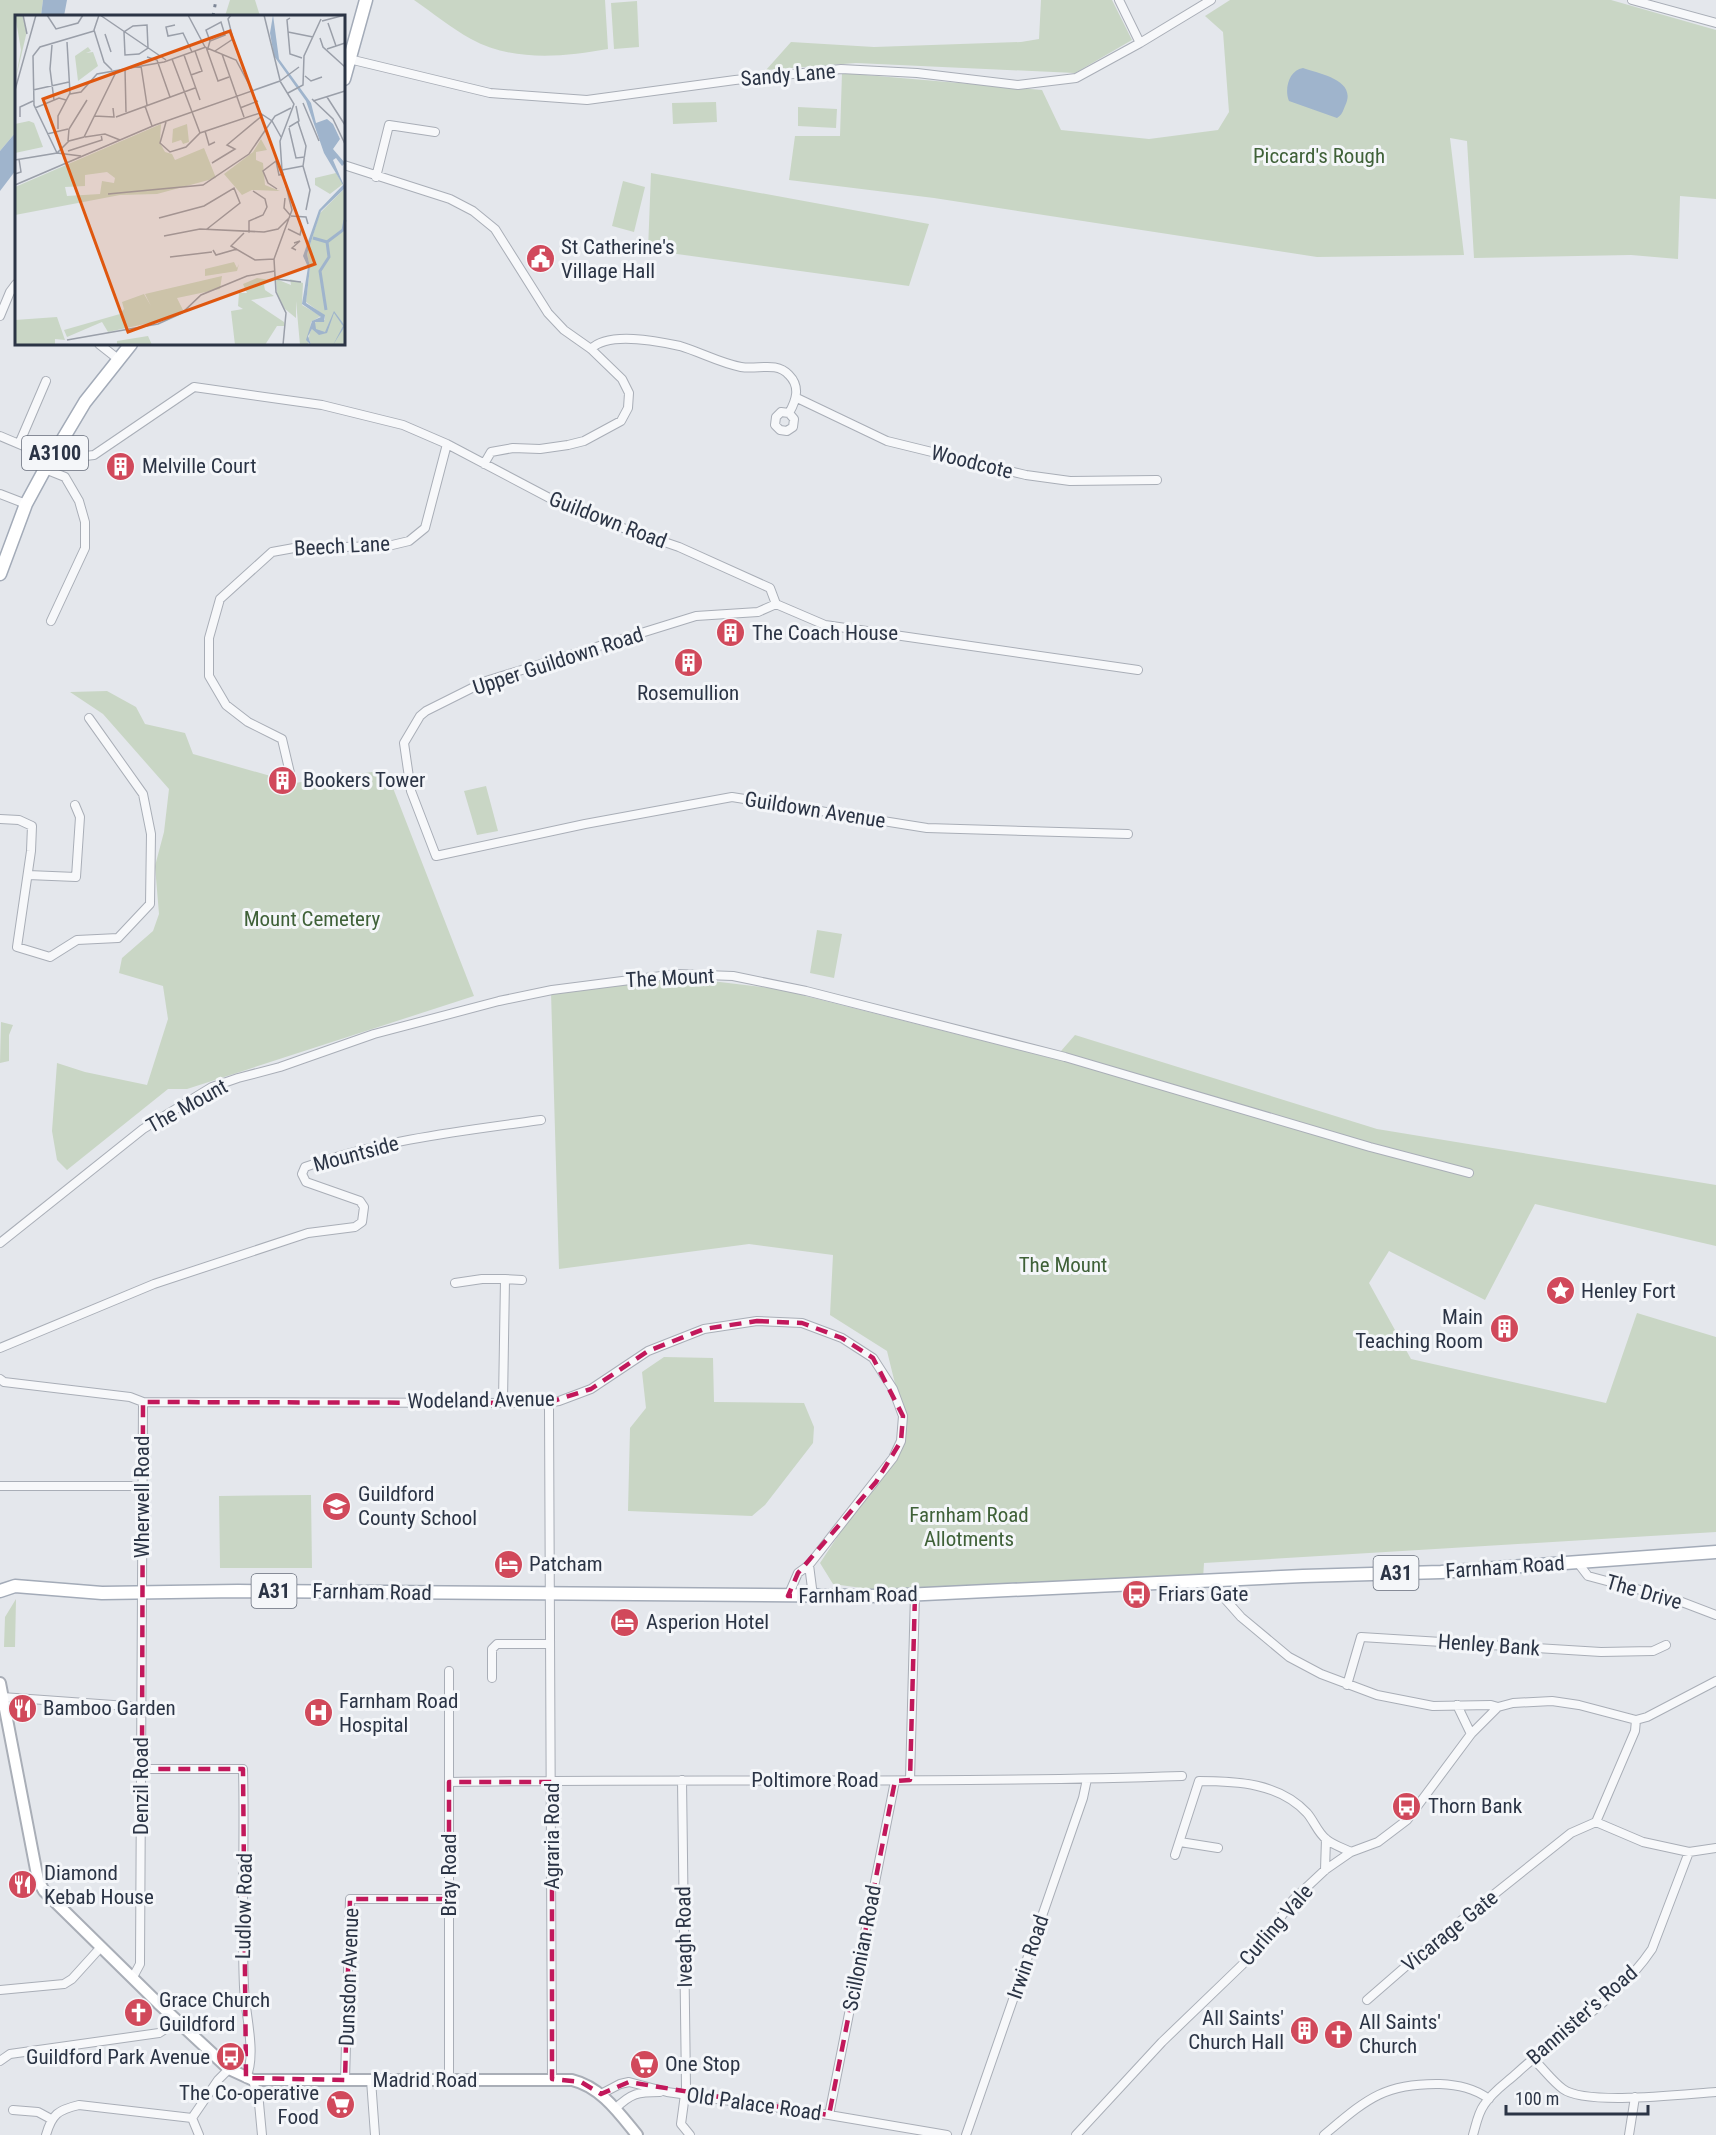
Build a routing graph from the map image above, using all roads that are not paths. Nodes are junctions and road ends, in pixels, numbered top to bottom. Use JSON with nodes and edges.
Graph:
{"nodes":[{"id":1,"x":366,"y":0,"type":"edge"},
{"id":2,"x":1119,"y":0,"type":"edge"},
{"id":3,"x":1211,"y":0,"type":"edge"},
{"id":4,"x":1632,"y":0,"type":"edge"},
{"id":5,"x":1716,"y":23,"type":"edge"},
{"id":6,"x":1140,"y":43,"type":"junction"},
{"id":7,"x":349,"y":59,"type":"junction"},
{"id":8,"x":345,"y":75,"type":"edge"},
{"id":9,"x":435,"y":132,"type":"dead end"},
{"id":10,"x":345,"y":165,"type":"edge"},
{"id":11,"x":376,"y":177,"type":"junction"},
{"id":12,"x":15,"y":285,"type":"edge"},
{"id":13,"x":0,"y":316,"type":"edge"},
{"id":14,"x":100,"y":345,"type":"edge"},
{"id":15,"x":130,"y":345,"type":"edge"},
{"id":16,"x":591,"y":349,"type":"junction"},
{"id":17,"x":118,"y":358,"type":"junction"},
{"id":18,"x":46,"y":381,"type":"dead end"},
{"id":19,"x":797,"y":398,"type":"junction"},
{"id":20,"x":789,"y":413,"type":"dead end"},
{"id":21,"x":0,"y":436,"type":"edge"},
{"id":22,"x":20,"y":444,"type":"junction"},
{"id":23,"x":447,"y":444,"type":"junction"},
{"id":24,"x":51,"y":459,"type":"junction"},
{"id":25,"x":483,"y":464,"type":"junction"},
{"id":26,"x":1157,"y":480,"type":"dead end"},
{"id":27,"x":0,"y":494,"type":"edge"},
{"id":28,"x":26,"y":504,"type":"junction"},
{"id":29,"x":0,"y":574,"type":"edge"},
{"id":30,"x":776,"y":604,"type":"junction"},
{"id":31,"x":51,"y":621,"type":"dead end"},
{"id":32,"x":1138,"y":670,"type":"dead end"},
{"id":33,"x":89,"y":718,"type":"dead end"},
{"id":34,"x":290,"y":773,"type":"dead end"},
{"id":35,"x":75,"y":805,"type":"dead end"},
{"id":36,"x":0,"y":819,"type":"edge"},
{"id":37,"x":1128,"y":834,"type":"dead end"},
{"id":38,"x":436,"y":856,"type":"joint"},
{"id":39,"x":28,"y":874,"type":"junction"},
{"id":40,"x":541,"y":1120,"type":"dead end"},
{"id":41,"x":1470,"y":1173,"type":"dead end"},
{"id":42,"x":0,"y":1243,"type":"edge"},
{"id":43,"x":505,"y":1279,"type":"junction"},
{"id":44,"x":522,"y":1280,"type":"dead end"},
{"id":45,"x":454,"y":1283,"type":"dead end"},
{"id":46,"x":0,"y":1348,"type":"edge"},
{"id":47,"x":0,"y":1379,"type":"edge"},
{"id":48,"x":503,"y":1401,"type":"junction"},
{"id":49,"x":143,"y":1402,"type":"junction"},
{"id":50,"x":547,"y":1403,"type":"junction"},
{"id":51,"x":0,"y":1486,"type":"edge"},
{"id":52,"x":143,"y":1486,"type":"junction"},
{"id":53,"x":1716,"y":1552,"type":"edge"},
{"id":54,"x":1578,"y":1563,"type":"junction"},
{"id":55,"x":809,"y":1565,"type":"junction"},
{"id":56,"x":1215,"y":1580,"type":"junction"},
{"id":57,"x":0,"y":1591,"type":"edge"},
{"id":58,"x":141,"y":1593,"type":"junction"},
{"id":59,"x":550,"y":1593,"type":"junction"},
{"id":60,"x":915,"y":1594,"type":"junction"},
{"id":61,"x":788,"y":1596,"type":"junction"},
{"id":62,"x":813,"y":1596,"type":"junction"},
{"id":63,"x":1716,"y":1615,"type":"edge"},
{"id":64,"x":549,"y":1644,"type":"junction"},
{"id":65,"x":1666,"y":1645,"type":"dead end"},
{"id":66,"x":449,"y":1671,"type":"dead end"},
{"id":67,"x":492,"y":1678,"type":"dead end"},
{"id":68,"x":1716,"y":1681,"type":"edge"},
{"id":69,"x":0,"y":1683,"type":"edge"},
{"id":70,"x":1347,"y":1685,"type":"junction"},
{"id":71,"x":2,"y":1696,"type":"junction"},
{"id":72,"x":1457,"y":1705,"type":"junction"},
{"id":73,"x":141,"y":1707,"type":"junction"},
{"id":74,"x":1498,"y":1707,"type":"junction"},
{"id":75,"x":1636,"y":1720,"type":"junction"},
{"id":76,"x":1471,"y":1734,"type":"junction"},
{"id":77,"x":142,"y":1769,"type":"junction"},
{"id":78,"x":1182,"y":1776,"type":"dead end"},
{"id":79,"x":1087,"y":1779,"type":"junction"},
{"id":80,"x":682,"y":1780,"type":"junction"},
{"id":81,"x":910,"y":1780,"type":"junction"},
{"id":82,"x":895,"y":1781,"type":"junction"},
{"id":83,"x":448,"y":1782,"type":"junction"},
{"id":84,"x":552,"y":1782,"type":"junction"},
{"id":85,"x":1596,"y":1822,"type":"junction"},
{"id":86,"x":1326,"y":1839,"type":"junction"},
{"id":87,"x":1180,"y":1842,"type":"junction"},
{"id":88,"x":1218,"y":1848,"type":"dead end"},
{"id":89,"x":1716,"y":1848,"type":"edge"},
{"id":90,"x":1351,"y":1852,"type":"junction"},
{"id":91,"x":1689,"y":1852,"type":"junction"},
{"id":92,"x":1175,"y":1855,"type":"dead end"},
{"id":93,"x":1325,"y":1870,"type":"junction"},
{"id":94,"x":449,"y":1899,"type":"junction"},
{"id":95,"x":101,"y":1947,"type":"junction"},
{"id":96,"x":133,"y":1977,"type":"junction"},
{"id":97,"x":0,"y":1990,"type":"edge"},
{"id":98,"x":1367,"y":2000,"type":"dead end"},
{"id":99,"x":178,"y":2021,"type":"junction"},
{"id":100,"x":1533,"y":2059,"type":"junction"},
{"id":101,"x":0,"y":2061,"type":"edge"},
{"id":102,"x":229,"y":2068,"type":"junction"},
{"id":103,"x":250,"y":2079,"type":"junction"},
{"id":104,"x":552,"y":2079,"type":"junction"},
{"id":105,"x":345,"y":2080,"type":"junction"},
{"id":106,"x":371,"y":2080,"type":"junction"},
{"id":107,"x":449,"y":2080,"type":"junction"},
{"id":108,"x":667,"y":2092,"type":"junction"},
{"id":109,"x":1716,"y":2092,"type":"edge"},
{"id":110,"x":601,"y":2094,"type":"junction"},
{"id":111,"x":685,"y":2094,"type":"junction"},
{"id":112,"x":1635,"y":2097,"type":"junction"},
{"id":113,"x":1489,"y":2099,"type":"junction"},
{"id":114,"x":615,"y":2109,"type":"junction"},
{"id":115,"x":13,"y":2110,"type":"dead end"},
{"id":116,"x":829,"y":2115,"type":"junction"},
{"id":117,"x":192,"y":2118,"type":"junction"},
{"id":118,"x":51,"y":2119,"type":"junction"},
{"id":119,"x":46,"y":2135,"type":"edge"},
{"id":120,"x":199,"y":2135,"type":"edge"},
{"id":121,"x":262,"y":2135,"type":"edge"},
{"id":122,"x":375,"y":2135,"type":"edge"},
{"id":123,"x":637,"y":2135,"type":"edge"},
{"id":124,"x":690,"y":2135,"type":"edge"},
{"id":125,"x":947,"y":2135,"type":"edge"},
{"id":126,"x":966,"y":2135,"type":"edge"},
{"id":127,"x":1076,"y":2135,"type":"edge"},
{"id":128,"x":1324,"y":2135,"type":"edge"},
{"id":129,"x":1473,"y":2135,"type":"edge"},
{"id":130,"x":1629,"y":2135,"type":"edge"}],
"edges":[{"from":1,"to":7,"type":"main road"},
{"from":2,"to":6,"type":"street"},
{"from":3,"to":6,"type":"street","name":"Sandy Lane"},
{"from":4,"to":5,"type":"street"},
{"from":6,"to":7,"type":"street","name":"Sandy Lane"},
{"from":7,"to":8,"type":"main road"},
{"from":9,"to":11,"type":"street"},
{"from":10,"to":11,"type":"street"},
{"from":11,"to":16,"type":"street"},
{"from":12,"to":13,"type":"street"},
{"from":14,"to":17,"type":"street"},
{"from":15,"to":17,"type":"main road","number":"A3100"},
{"from":16,"to":19,"type":"street"},
{"from":16,"to":25,"type":"street"},
{"from":17,"to":24,"type":"main road","number":"A3100"},
{"from":18,"to":22,"type":"street"},
{"from":19,"to":20,"type":"street"},
{"from":19,"to":26,"type":"street","name":"Woodcote"},
{"from":21,"to":22,"type":"street"},
{"from":22,"to":24,"type":"street"},
{"from":23,"to":24,"type":"street","name":"Guildown Road"},
{"from":23,"to":25,"type":"street","name":"Guildown Road"},
{"from":23,"to":34,"type":"street","name":"Beech Lane"},
{"from":24,"to":28,"type":"main road","number":"A3100"},
{"from":24,"to":31,"type":"street"},
{"from":25,"to":30,"type":"street","name":"Guildown Road"},
{"from":27,"to":28,"type":"street"},
{"from":28,"to":29,"type":"main road","number":"A3100"},
{"from":30,"to":32,"type":"street","name":"Guildown Road"},
{"from":30,"to":38,"type":"street","name":"Upper Guildown Road"},
{"from":33,"to":39,"type":"street"},
{"from":35,"to":39,"type":"street"},
{"from":36,"to":39,"type":"street"},
{"from":37,"to":38,"type":"street","name":"Guildown Avenue"},
{"from":40,"to":46,"type":"street","name":"Mountside"},
{"from":41,"to":42,"type":"street","name":"The Mount"},
{"from":43,"to":44,"type":"street"},
{"from":43,"to":45,"type":"street"},
{"from":43,"to":48,"type":"street"},
{"from":47,"to":49,"type":"street","name":"Wodeland Avenue"},
{"from":48,"to":49,"type":"street","name":"Wodeland Avenue"},
{"from":48,"to":50,"type":"street","name":"Wodeland Avenue"},
{"from":49,"to":52,"type":"street","name":"Wherwell Road"},
{"from":50,"to":55,"type":"street","name":"Wodeland Avenue"},
{"from":50,"to":59,"type":"street","name":"Agraria Road"},
{"from":51,"to":52,"type":"street"},
{"from":52,"to":58,"type":"street","name":"Wherwell Road"},
{"from":53,"to":54,"type":"main road","name":"Farnham Road","number":"A31"},
{"from":54,"to":56,"type":"main road","name":"Farnham Road","number":"A31"},
{"from":54,"to":63,"type":"street","name":"The Drive"},
{"from":55,"to":61,"type":"street","name":"Wodeland Avenue"},
{"from":55,"to":62,"type":"street"},
{"from":56,"to":60,"type":"main road","name":"Farnham Road","number":"A31"},
{"from":56,"to":70,"type":"street"},
{"from":57,"to":58,"type":"main road","name":"Farnham Road","number":"A31"},
{"from":58,"to":59,"type":"main road","name":"Farnham Road","number":"A31"},
{"from":58,"to":73,"type":"street","name":"Denzil Road"},
{"from":59,"to":61,"type":"main road","name":"Farnham Road","number":"A31"},
{"from":59,"to":64,"type":"street","name":"Agraria Road"},
{"from":60,"to":62,"type":"main road","name":"Farnham Road","number":"A31"},
{"from":60,"to":81,"type":"street"},
{"from":61,"to":62,"type":"main road","name":"Farnham Road","number":"A31"},
{"from":64,"to":67,"type":"street"},
{"from":64,"to":84,"type":"street","name":"Agraria Road"},
{"from":65,"to":70,"type":"street","name":"Henley Bank"},
{"from":66,"to":83,"type":"street","name":"Bray Road"},
{"from":68,"to":75,"type":"street"},
{"from":69,"to":71,"type":"street"},
{"from":70,"to":72,"type":"street"},
{"from":71,"to":73,"type":"street"},
{"from":71,"to":95,"type":"street"},
{"from":72,"to":74,"type":"street"},
{"from":72,"to":76,"type":"street"},
{"from":73,"to":77,"type":"street","name":"Denzil Road"},
{"from":74,"to":75,"type":"street"},
{"from":74,"to":76,"type":"street","name":"Curling Vale"},
{"from":75,"to":85,"type":"street"},
{"from":76,"to":90,"type":"street","name":"Curling Vale"},
{"from":77,"to":96,"type":"street","name":"Denzil Road"},
{"from":77,"to":103,"type":"street","name":"Ludlow Road"},
{"from":78,"to":79,"type":"street","name":"Poltimore Road"},
{"from":79,"to":81,"type":"street","name":"Poltimore Road"},
{"from":79,"to":126,"type":"street","name":"Irwin Road"},
{"from":80,"to":82,"type":"street","name":"Poltimore Road"},
{"from":80,"to":84,"type":"street","name":"Poltimore Road"},
{"from":80,"to":111,"type":"street","name":"Iveagh Road"},
{"from":81,"to":82,"type":"street","name":"Poltimore Road"},
{"from":82,"to":116,"type":"street","name":"Scillonian Road"},
{"from":83,"to":84,"type":"street","name":"Poltimore Road"},
{"from":83,"to":94,"type":"street","name":"Bray Road"},
{"from":84,"to":104,"type":"street","name":"Agraria Road"},
{"from":85,"to":91,"type":"street"},
{"from":85,"to":98,"type":"street","name":"Vicarage Gate"},
{"from":86,"to":87,"type":"street"},
{"from":86,"to":90,"type":"street"},
{"from":86,"to":93,"type":"street"},
{"from":87,"to":88,"type":"street"},
{"from":87,"to":92,"type":"street"},
{"from":89,"to":91,"type":"street"},
{"from":90,"to":93,"type":"street","name":"Curling Vale"},
{"from":91,"to":100,"type":"street","name":"Bannister's Road"},
{"from":93,"to":127,"type":"street","name":"Curling Vale"},
{"from":94,"to":105,"type":"street","name":"Dunsdon Avenue"},
{"from":94,"to":107,"type":"street","name":"Bray Road"},
{"from":95,"to":96,"type":"street"},
{"from":95,"to":97,"type":"street"},
{"from":96,"to":99,"type":"street"},
{"from":99,"to":101,"type":"street"},
{"from":99,"to":102,"type":"street"},
{"from":100,"to":112,"type":"street"},
{"from":100,"to":113,"type":"street","name":"Bannister's Road"},
{"from":102,"to":103,"type":"street"},
{"from":102,"to":117,"type":"street"},
{"from":103,"to":105,"type":"street","name":"Madrid Road"},
{"from":103,"to":121,"type":"street","name":"Ludlow Road"},
{"from":104,"to":107,"type":"street","name":"Madrid Road"},
{"from":104,"to":110,"type":"street","name":"Madrid Road"},
{"from":105,"to":106,"type":"street","name":"Madrid Road"},
{"from":106,"to":107,"type":"street","name":"Madrid Road"},
{"from":106,"to":122,"type":"street"},
{"from":108,"to":110,"type":"street","name":"Old Palace Road"},
{"from":108,"to":111,"type":"street","name":"Old Palace Road"},
{"from":108,"to":114,"type":"street","name":"Old Palace Road"},
{"from":109,"to":112,"type":"street"},
{"from":110,"to":114,"type":"street"},
{"from":111,"to":116,"type":"street","name":"Old Palace Road"},
{"from":111,"to":124,"type":"street","name":"Iveagh Road"},
{"from":112,"to":130,"type":"street"},
{"from":113,"to":128,"type":"street"},
{"from":113,"to":129,"type":"street","name":"Bannister's Road"},
{"from":114,"to":123,"type":"street"},
{"from":115,"to":118,"type":"street"},
{"from":116,"to":125,"type":"street","name":"Old Palace Road"},
{"from":117,"to":118,"type":"street"},
{"from":117,"to":120,"type":"street"},
{"from":118,"to":119,"type":"street"}]}
